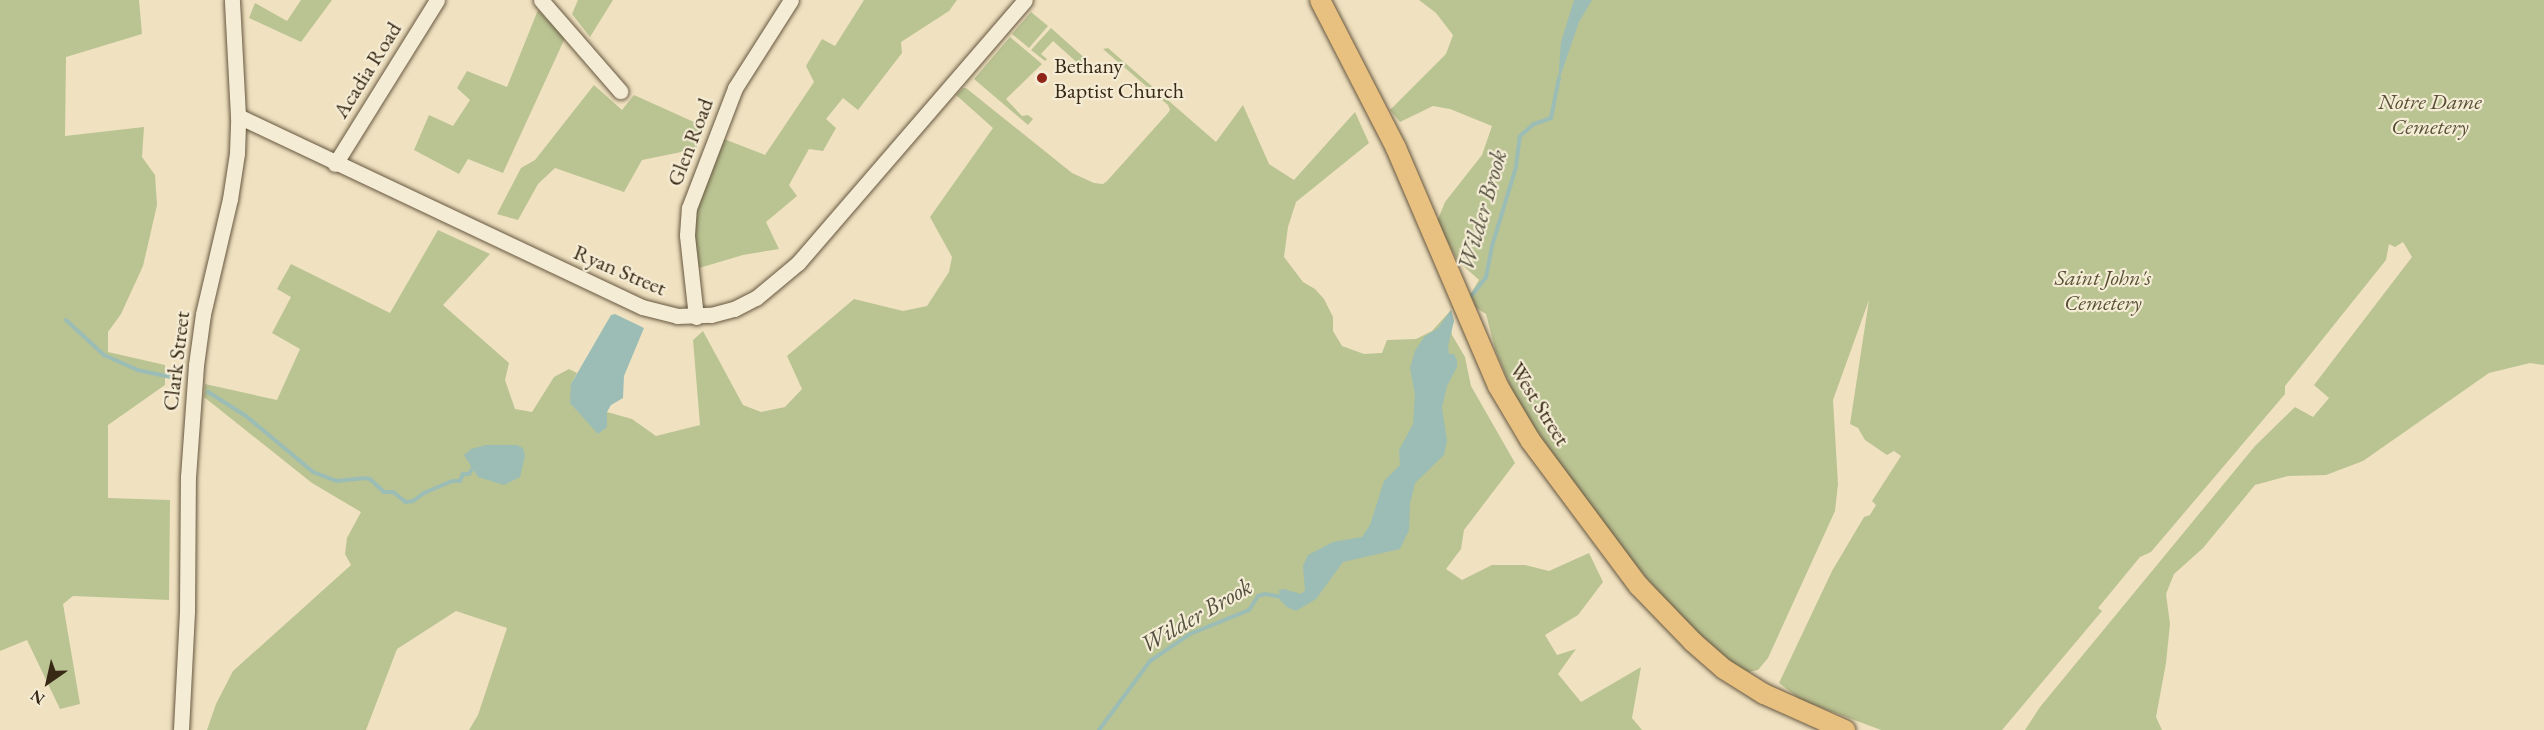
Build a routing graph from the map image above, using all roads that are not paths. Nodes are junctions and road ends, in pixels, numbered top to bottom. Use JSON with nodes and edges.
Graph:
{"nodes":[{"id":1,"x":232,"y":0,"type":"edge"},
{"id":2,"x":437,"y":0,"type":"edge"},
{"id":3,"x":541,"y":0,"type":"edge"},
{"id":4,"x":791,"y":0,"type":"edge"},
{"id":5,"x":1025,"y":0,"type":"edge"},
{"id":6,"x":1320,"y":0,"type":"edge"},
{"id":7,"x":620,"y":91,"type":"dead end"},
{"id":8,"x":238,"y":116,"type":"junction"},
{"id":9,"x":335,"y":164,"type":"junction"},
{"id":10,"x":696,"y":317,"type":"junction"},
{"id":11,"x":181,"y":730,"type":"edge"},
{"id":12,"x":1845,"y":730,"type":"edge"}],
"edges":[{"from":1,"to":8,"type":"street","name":"Clark Street"},
{"from":2,"to":9,"type":"street","name":"Acadia Road"},
{"from":3,"to":7,"type":"street"},
{"from":4,"to":10,"type":"street","name":"Glen Road"},
{"from":5,"to":10,"type":"street","name":"Ryan Street"},
{"from":6,"to":12,"type":"main road","name":"West Street"},
{"from":8,"to":9,"type":"street","name":"Ryan Street"},
{"from":8,"to":11,"type":"street","name":"Clark Street"},
{"from":9,"to":10,"type":"street","name":"Ryan Street"}]}
